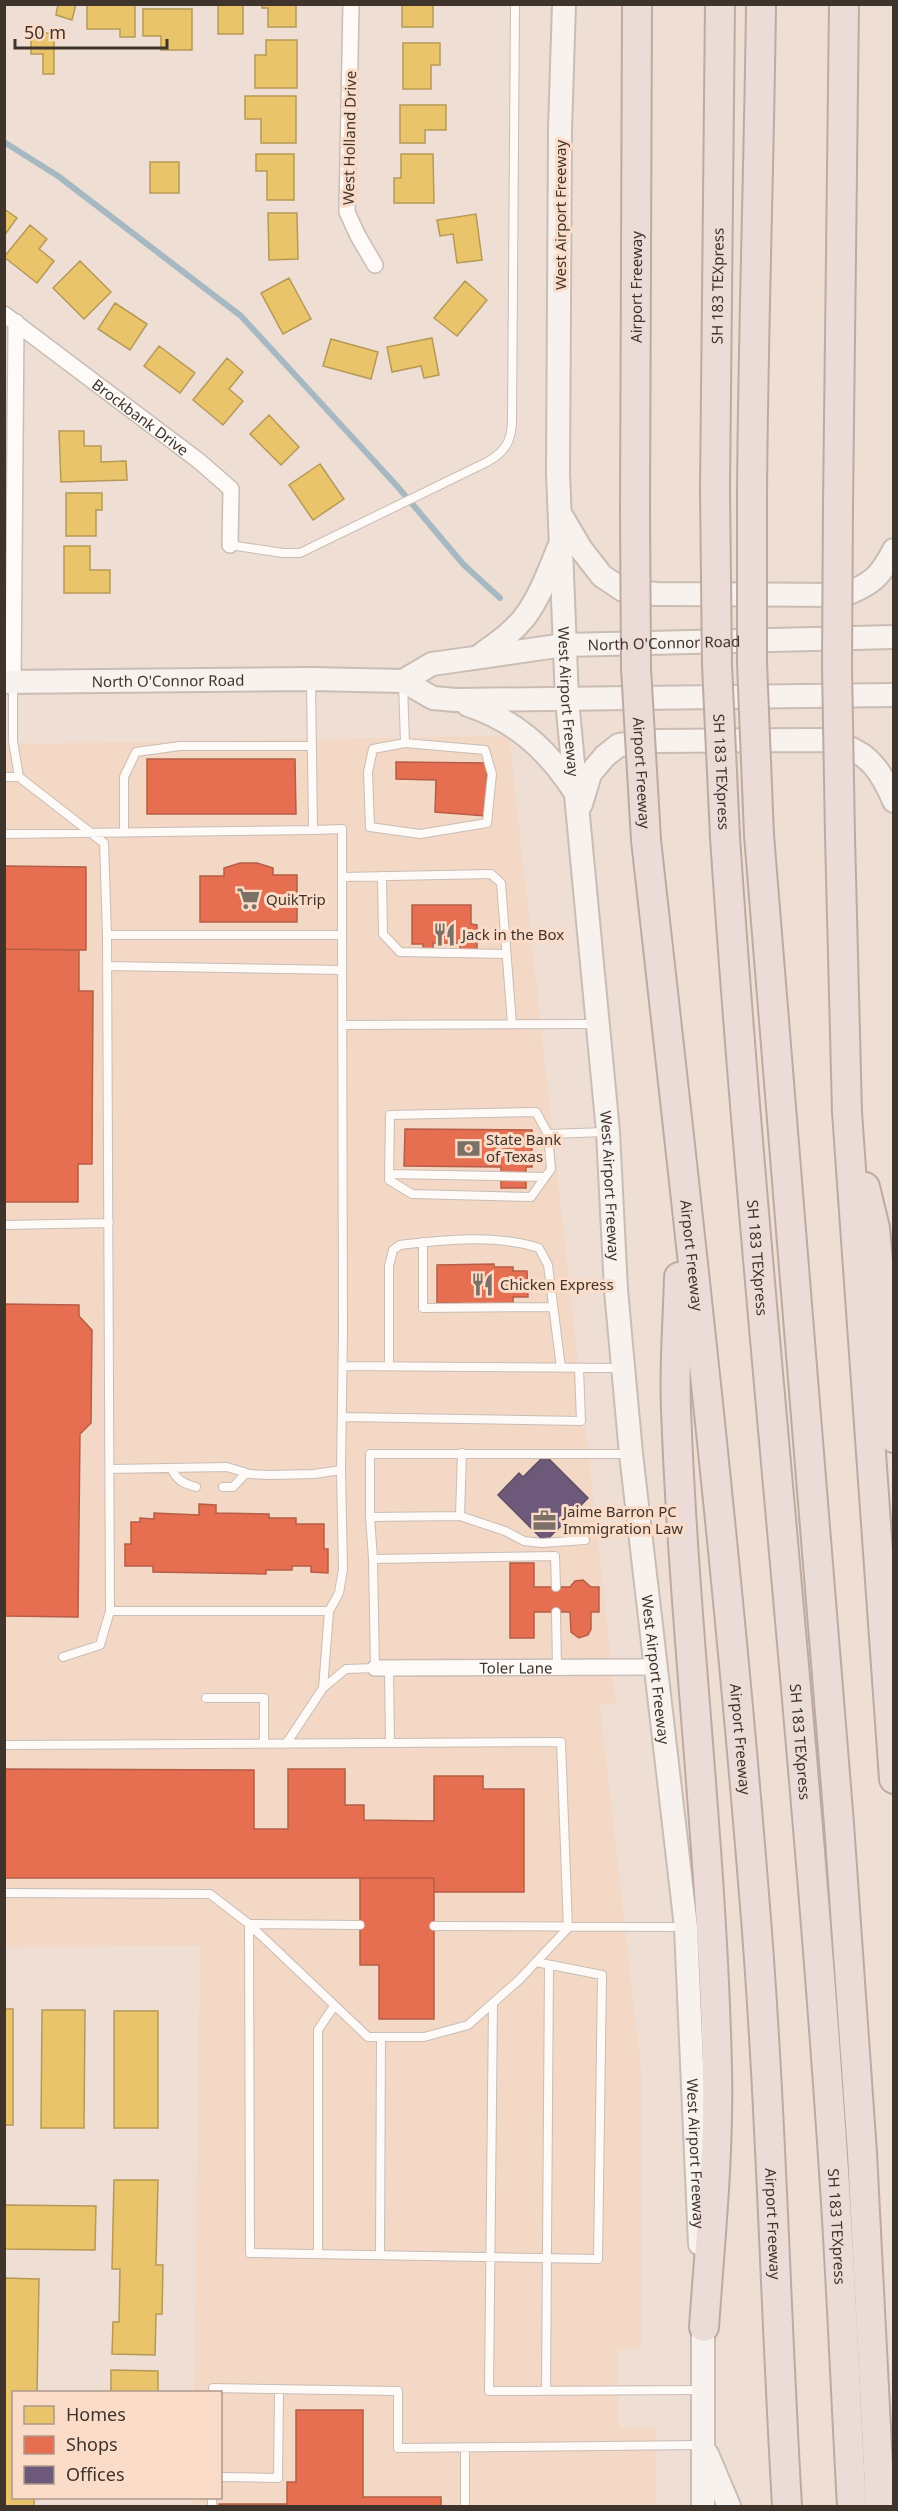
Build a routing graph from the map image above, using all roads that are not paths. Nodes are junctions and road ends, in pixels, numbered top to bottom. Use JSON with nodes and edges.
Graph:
{"nodes":[{"id":1,"x":351,"y":4,"type":"edge"},
{"id":2,"x":514,"y":4,"type":"edge"},
{"id":3,"x":564,"y":4,"type":"edge"},
{"id":4,"x":623,"y":4,"type":"edge"},
{"id":5,"x":637,"y":4,"type":"edge"},
{"id":6,"x":720,"y":4,"type":"edge"},
{"id":7,"x":761,"y":4,"type":"edge"},
{"id":8,"x":844,"y":4,"type":"edge"},
{"id":9,"x":863,"y":4,"type":"edge"},
{"id":10,"x":635,"y":55,"type":"junction"},
{"id":11,"x":842,"y":114,"type":"junction"},
{"id":12,"x":375,"y":265,"type":"dead end"},
{"id":13,"x":10,"y":318,"type":"edge"},
{"id":14,"x":560,"y":514,"type":"junction"},
{"id":15,"x":561,"y":543,"type":"junction"},
{"id":16,"x":230,"y":545,"type":"joint"},
{"id":17,"x":894,"y":550,"type":"edge"},
{"id":18,"x":894,"y":638,"type":"edge"},
{"id":19,"x":564,"y":645,"type":"junction"},
{"id":20,"x":478,"y":656,"type":"junction"},
{"id":21,"x":311,"y":679,"type":"junction"},
{"id":22,"x":403,"y":681,"type":"junction"},
{"id":23,"x":9,"y":682,"type":"edge"},
{"id":24,"x":894,"y":695,"type":"edge"},
{"id":25,"x":455,"y":700,"type":"junction"},
{"id":26,"x":567,"y":700,"type":"junction"},
{"id":27,"x":405,"y":743,"type":"junction"},
{"id":28,"x":312,"y":746,"type":"junction"},
{"id":29,"x":4,"y":777,"type":"edge"},
{"id":30,"x":20,"y":777,"type":"junction"},
{"id":31,"x":575,"y":792,"type":"junction"},
{"id":32,"x":894,"y":801,"type":"edge"},
{"id":33,"x":578,"y":817,"type":"junction"},
{"id":34,"x":312,"y":830,"type":"junction"},
{"id":35,"x":124,"y":832,"type":"junction"},
{"id":36,"x":92,"y":833,"type":"junction"},
{"id":37,"x":4,"y":834,"type":"edge"},
{"id":38,"x":382,"y":876,"type":"junction"},
{"id":39,"x":342,"y":877,"type":"junction"},
{"id":40,"x":107,"y":935,"type":"junction"},
{"id":41,"x":342,"y":935,"type":"junction"},
{"id":42,"x":506,"y":954,"type":"junction"},
{"id":43,"x":107,"y":966,"type":"junction"},
{"id":44,"x":342,"y":970,"type":"junction"},
{"id":45,"x":512,"y":1024,"type":"junction"},
{"id":46,"x":597,"y":1024,"type":"junction"},
{"id":47,"x":342,"y":1025,"type":"junction"},
{"id":48,"x":847,"y":1112,"type":"junction"},
{"id":49,"x":608,"y":1132,"type":"junction"},
{"id":50,"x":548,"y":1134,"type":"junction"},
{"id":51,"x":682,"y":1170,"type":"junction"},
{"id":52,"x":389,"y":1174,"type":"junction"},
{"id":53,"x":545,"y":1177,"type":"junction"},
{"id":54,"x":108,"y":1223,"type":"junction"},
{"id":55,"x":4,"y":1225,"type":"edge"},
{"id":56,"x":423,"y":1242,"type":"junction"},
{"id":57,"x":553,"y":1307,"type":"junction"},
{"id":58,"x":343,"y":1366,"type":"junction"},
{"id":59,"x":389,"y":1367,"type":"junction"},
{"id":60,"x":561,"y":1368,"type":"junction"},
{"id":61,"x":579,"y":1368,"type":"junction"},
{"id":62,"x":624,"y":1368,"type":"junction"},
{"id":63,"x":342,"y":1417,"type":"junction"},
{"id":64,"x":894,"y":1438,"type":"edge"},
{"id":65,"x":462,"y":1453,"type":"junction"},
{"id":66,"x":631,"y":1454,"type":"junction"},
{"id":67,"x":171,"y":1468,"type":"junction"},
{"id":68,"x":110,"y":1469,"type":"junction"},
{"id":69,"x":341,"y":1470,"type":"junction"},
{"id":70,"x":246,"y":1473,"type":"junction"},
{"id":71,"x":196,"y":1487,"type":"dead end"},
{"id":72,"x":223,"y":1487,"type":"dead end"},
{"id":73,"x":370,"y":1516,"type":"junction"},
{"id":74,"x":460,"y":1516,"type":"junction"},
{"id":75,"x":585,"y":1540,"type":"dead end"},
{"id":76,"x":373,"y":1558,"type":"junction"},
{"id":77,"x":556,"y":1587,"type":"dead end"},
{"id":78,"x":110,"y":1611,"type":"junction"},
{"id":79,"x":329,"y":1611,"type":"junction"},
{"id":80,"x":556,"y":1612,"type":"dead end"},
{"id":81,"x":63,"y":1657,"type":"dead end"},
{"id":82,"x":557,"y":1667,"type":"junction"},
{"id":83,"x":656,"y":1667,"type":"junction"},
{"id":84,"x":382,"y":1668,"type":"junction"},
{"id":85,"x":323,"y":1688,"type":"junction"},
{"id":86,"x":206,"y":1698,"type":"dead end"},
{"id":87,"x":264,"y":1743,"type":"junction"},
{"id":88,"x":286,"y":1743,"type":"junction"},
{"id":89,"x":390,"y":1743,"type":"junction"},
{"id":90,"x":4,"y":1745,"type":"edge"},
{"id":91,"x":894,"y":1779,"type":"edge"},
{"id":92,"x":4,"y":1893,"type":"edge"},
{"id":93,"x":249,"y":1924,"type":"junction"},
{"id":94,"x":360,"y":1925,"type":"dead end"},
{"id":95,"x":434,"y":1926,"type":"dead end"},
{"id":96,"x":686,"y":1927,"type":"junction"},
{"id":97,"x":568,"y":1928,"type":"junction"},
{"id":98,"x":536,"y":1962,"type":"junction"},
{"id":99,"x":549,"y":1965,"type":"junction"},
{"id":100,"x":493,"y":2002,"type":"junction"},
{"id":101,"x":334,"y":2007,"type":"junction"},
{"id":102,"x":381,"y":2037,"type":"junction"},
{"id":103,"x":318,"y":2254,"type":"junction"},
{"id":104,"x":380,"y":2255,"type":"junction"},
{"id":105,"x":491,"y":2257,"type":"junction"},
{"id":106,"x":547,"y":2258,"type":"junction"},
{"id":107,"x":704,"y":2326,"type":"junction"},
{"id":108,"x":213,"y":2388,"type":"dead end"},
{"id":109,"x":279,"y":2389,"type":"junction"},
{"id":110,"x":546,"y":2390,"type":"junction"},
{"id":111,"x":703,"y":2390,"type":"junction"},
{"id":112,"x":703,"y":2445,"type":"junction"},
{"id":113,"x":465,"y":2448,"type":"junction"},
{"id":114,"x":222,"y":2477,"type":"edge"},
{"id":115,"x":465,"y":2506,"type":"edge"},
{"id":116,"x":703,"y":2506,"type":"edge"},
{"id":117,"x":729,"y":2506,"type":"edge"},
{"id":118,"x":787,"y":2506,"type":"edge"},
{"id":119,"x":852,"y":2506,"type":"edge"},
{"id":120,"x":880,"y":2506,"type":"edge"}],
"edges":[{"from":1,"to":12,"type":"street","name":"West Holland Drive"},
{"from":2,"to":16,"type":"lane"},
{"from":3,"to":14,"type":"main road","name":"West Airport Freeway"},
{"from":4,"to":10,"type":"highway"},
{"from":5,"to":10,"type":"highway","name":"Airport Freeway"},
{"from":6,"to":119,"type":"highway","name":"SH 183 TEXpress","bridge":true},
{"from":7,"to":120,"type":"highway","name":"SH 183 TEXpress","bridge":true},
{"from":8,"to":11,"type":"highway"},
{"from":9,"to":11,"type":"highway"},
{"from":10,"to":51,"type":"highway","name":"Airport Freeway","bridge":true},
{"from":11,"to":48,"type":"highway","bridge":true},
{"from":13,"to":16,"type":"street","name":"Brockbank Drive"},
{"from":13,"to":23,"type":"street"},
{"from":14,"to":15,"type":"main road","name":"West Airport Freeway"},
{"from":14,"to":17,"type":"main road"},
{"from":15,"to":19,"type":"main road","name":"West Airport Freeway"},
{"from":15,"to":20,"type":"main road"},
{"from":18,"to":19,"type":"main road","name":"North O'Connor Road"},
{"from":19,"to":20,"type":"main road","name":"North O'Connor Road"},
{"from":19,"to":26,"type":"main road","name":"West Airport Freeway"},
{"from":20,"to":22,"type":"main road","name":"North O'Connor Road"},
{"from":21,"to":22,"type":"main road","name":"North O'Connor Road"},
{"from":21,"to":23,"type":"main road","name":"North O'Connor Road"},
{"from":21,"to":28,"type":"lane"},
{"from":22,"to":25,"type":"main road","name":"North O'Connor Road"},
{"from":22,"to":27,"type":"lane"},
{"from":23,"to":30,"type":"lane"},
{"from":24,"to":26,"type":"main road","name":"North O'Connor Road"},
{"from":25,"to":26,"type":"main road","name":"North O'Connor Road"},
{"from":25,"to":31,"type":"main road"},
{"from":26,"to":31,"type":"main road","name":"West Airport Freeway"},
{"from":27,"to":27,"type":"lane"},
{"from":28,"to":34,"type":"lane"},
{"from":28,"to":35,"type":"lane"},
{"from":29,"to":30,"type":"lane"},
{"from":30,"to":36,"type":"lane"},
{"from":31,"to":33,"type":"main road","name":"West Airport Freeway"},
{"from":32,"to":33,"type":"main road"},
{"from":33,"to":46,"type":"main road","name":"West Airport Freeway"},
{"from":34,"to":35,"type":"lane"},
{"from":34,"to":39,"type":"lane"},
{"from":35,"to":36,"type":"lane"},
{"from":36,"to":37,"type":"lane"},
{"from":36,"to":40,"type":"lane"},
{"from":38,"to":39,"type":"lane"},
{"from":38,"to":42,"type":"lane"},
{"from":38,"to":42,"type":"lane"},
{"from":39,"to":41,"type":"lane"},
{"from":40,"to":41,"type":"lane"},
{"from":40,"to":43,"type":"lane"},
{"from":41,"to":44,"type":"lane"},
{"from":42,"to":45,"type":"lane"},
{"from":43,"to":44,"type":"lane"},
{"from":43,"to":54,"type":"lane"},
{"from":44,"to":47,"type":"lane"},
{"from":45,"to":46,"type":"lane"},
{"from":45,"to":47,"type":"lane"},
{"from":46,"to":49,"type":"main road","name":"West Airport Freeway"},
{"from":47,"to":58,"type":"lane"},
{"from":48,"to":64,"type":"highway"},
{"from":48,"to":91,"type":"highway"},
{"from":49,"to":50,"type":"lane"},
{"from":49,"to":62,"type":"main road","name":"West Airport Freeway"},
{"from":50,"to":52,"type":"lane"},
{"from":50,"to":53,"type":"lane"},
{"from":51,"to":107,"type":"highway"},
{"from":51,"to":118,"type":"highway","name":"Airport Freeway"},
{"from":52,"to":53,"type":"lane"},
{"from":52,"to":53,"type":"lane"},
{"from":54,"to":55,"type":"lane"},
{"from":54,"to":68,"type":"lane"},
{"from":56,"to":57,"type":"lane"},
{"from":56,"to":57,"type":"lane"},
{"from":56,"to":59,"type":"lane"},
{"from":57,"to":60,"type":"lane"},
{"from":58,"to":59,"type":"lane"},
{"from":58,"to":63,"type":"lane"},
{"from":59,"to":60,"type":"lane"},
{"from":60,"to":61,"type":"lane"},
{"from":61,"to":62,"type":"lane"},
{"from":61,"to":63,"type":"lane"},
{"from":62,"to":66,"type":"main road","name":"West Airport Freeway"},
{"from":63,"to":69,"type":"lane"},
{"from":65,"to":66,"type":"lane"},
{"from":65,"to":73,"type":"lane"},
{"from":65,"to":74,"type":"lane"},
{"from":66,"to":83,"type":"main road","name":"West Airport Freeway"},
{"from":67,"to":68,"type":"lane"},
{"from":67,"to":70,"type":"lane"},
{"from":67,"to":71,"type":"lane"},
{"from":68,"to":78,"type":"lane"},
{"from":69,"to":70,"type":"lane"},
{"from":69,"to":79,"type":"lane"},
{"from":70,"to":72,"type":"lane"},
{"from":73,"to":74,"type":"lane"},
{"from":73,"to":76,"type":"lane"},
{"from":74,"to":75,"type":"lane"},
{"from":76,"to":77,"type":"lane"},
{"from":76,"to":84,"type":"lane"},
{"from":78,"to":79,"type":"lane"},
{"from":78,"to":81,"type":"lane"},
{"from":79,"to":85,"type":"lane"},
{"from":80,"to":82,"type":"lane"},
{"from":82,"to":83,"type":"street","name":"Toler Lane"},
{"from":82,"to":84,"type":"street","name":"Toler Lane"},
{"from":83,"to":96,"type":"main road","name":"West Airport Freeway"},
{"from":84,"to":85,"type":"lane"},
{"from":84,"to":89,"type":"lane"},
{"from":85,"to":88,"type":"lane"},
{"from":86,"to":87,"type":"lane"},
{"from":87,"to":88,"type":"lane"},
{"from":87,"to":90,"type":"lane"},
{"from":88,"to":89,"type":"lane"},
{"from":89,"to":97,"type":"lane"},
{"from":92,"to":93,"type":"lane"},
{"from":93,"to":94,"type":"lane"},
{"from":93,"to":101,"type":"lane"},
{"from":93,"to":103,"type":"lane"},
{"from":95,"to":97,"type":"lane"},
{"from":96,"to":97,"type":"lane"},
{"from":96,"to":107,"type":"main road","name":"West Airport Freeway"},
{"from":97,"to":98,"type":"lane"},
{"from":98,"to":99,"type":"lane"},
{"from":98,"to":100,"type":"lane"},
{"from":99,"to":106,"type":"lane"},
{"from":99,"to":106,"type":"lane"},
{"from":100,"to":102,"type":"lane"},
{"from":100,"to":105,"type":"lane"},
{"from":101,"to":102,"type":"lane"},
{"from":101,"to":103,"type":"lane"},
{"from":102,"to":104,"type":"lane"},
{"from":103,"to":104,"type":"lane"},
{"from":104,"to":105,"type":"lane"},
{"from":105,"to":106,"type":"lane"},
{"from":105,"to":110,"type":"lane"},
{"from":106,"to":110,"type":"lane"},
{"from":107,"to":111,"type":"main road","name":"West Airport Freeway"},
{"from":108,"to":109,"type":"lane"},
{"from":109,"to":113,"type":"lane"},
{"from":109,"to":114,"type":"lane"},
{"from":110,"to":111,"type":"lane"},
{"from":111,"to":112,"type":"main road","name":"West Airport Freeway"},
{"from":112,"to":113,"type":"lane"},
{"from":112,"to":116,"type":"main road","name":"West Airport Freeway"},
{"from":112,"to":117,"type":"main road"},
{"from":113,"to":115,"type":"lane"}]}
